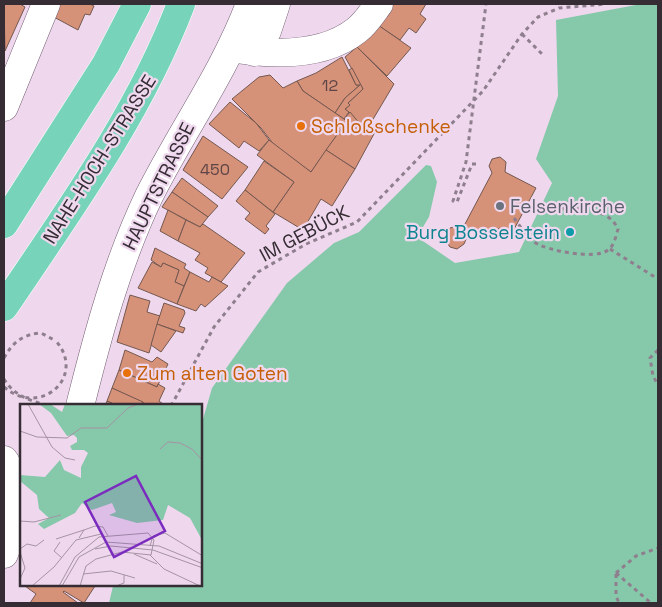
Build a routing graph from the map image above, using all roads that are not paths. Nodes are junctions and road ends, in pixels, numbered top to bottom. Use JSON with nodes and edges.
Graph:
{"nodes":[{"id":1,"x":46,"y":4,"type":"edge"},
{"id":2,"x":137,"y":4,"type":"edge"},
{"id":3,"x":181,"y":4,"type":"edge"},
{"id":4,"x":250,"y":4,"type":"edge"},
{"id":5,"x":276,"y":4,"type":"edge"},
{"id":6,"x":379,"y":4,"type":"edge"},
{"id":7,"x":243,"y":50,"type":"junction"},
{"id":8,"x":4,"y":107,"type":"edge"},
{"id":9,"x":4,"y":224,"type":"edge"},
{"id":10,"x":4,"y":307,"type":"edge"},
{"id":11,"x":81,"y":404,"type":"edge"},
{"id":12,"x":9,"y":462,"type":"edge"},
{"id":13,"x":4,"y":554,"type":"edge"}],
"edges":[{"from":1,"to":8,"type":"street"},
{"from":2,"to":9,"type":"main road"},
{"from":3,"to":10,"type":"main road","name":"NAHE-HOCH-STRASSE"},
{"from":4,"to":7,"type":"street"},
{"from":5,"to":7,"type":"street","name":"HAUPTSTRASSE"},
{"from":6,"to":7,"type":"street"},
{"from":7,"to":11,"type":"street","name":"HAUPTSTRASSE"},
{"from":12,"to":13,"type":"street"}]}
